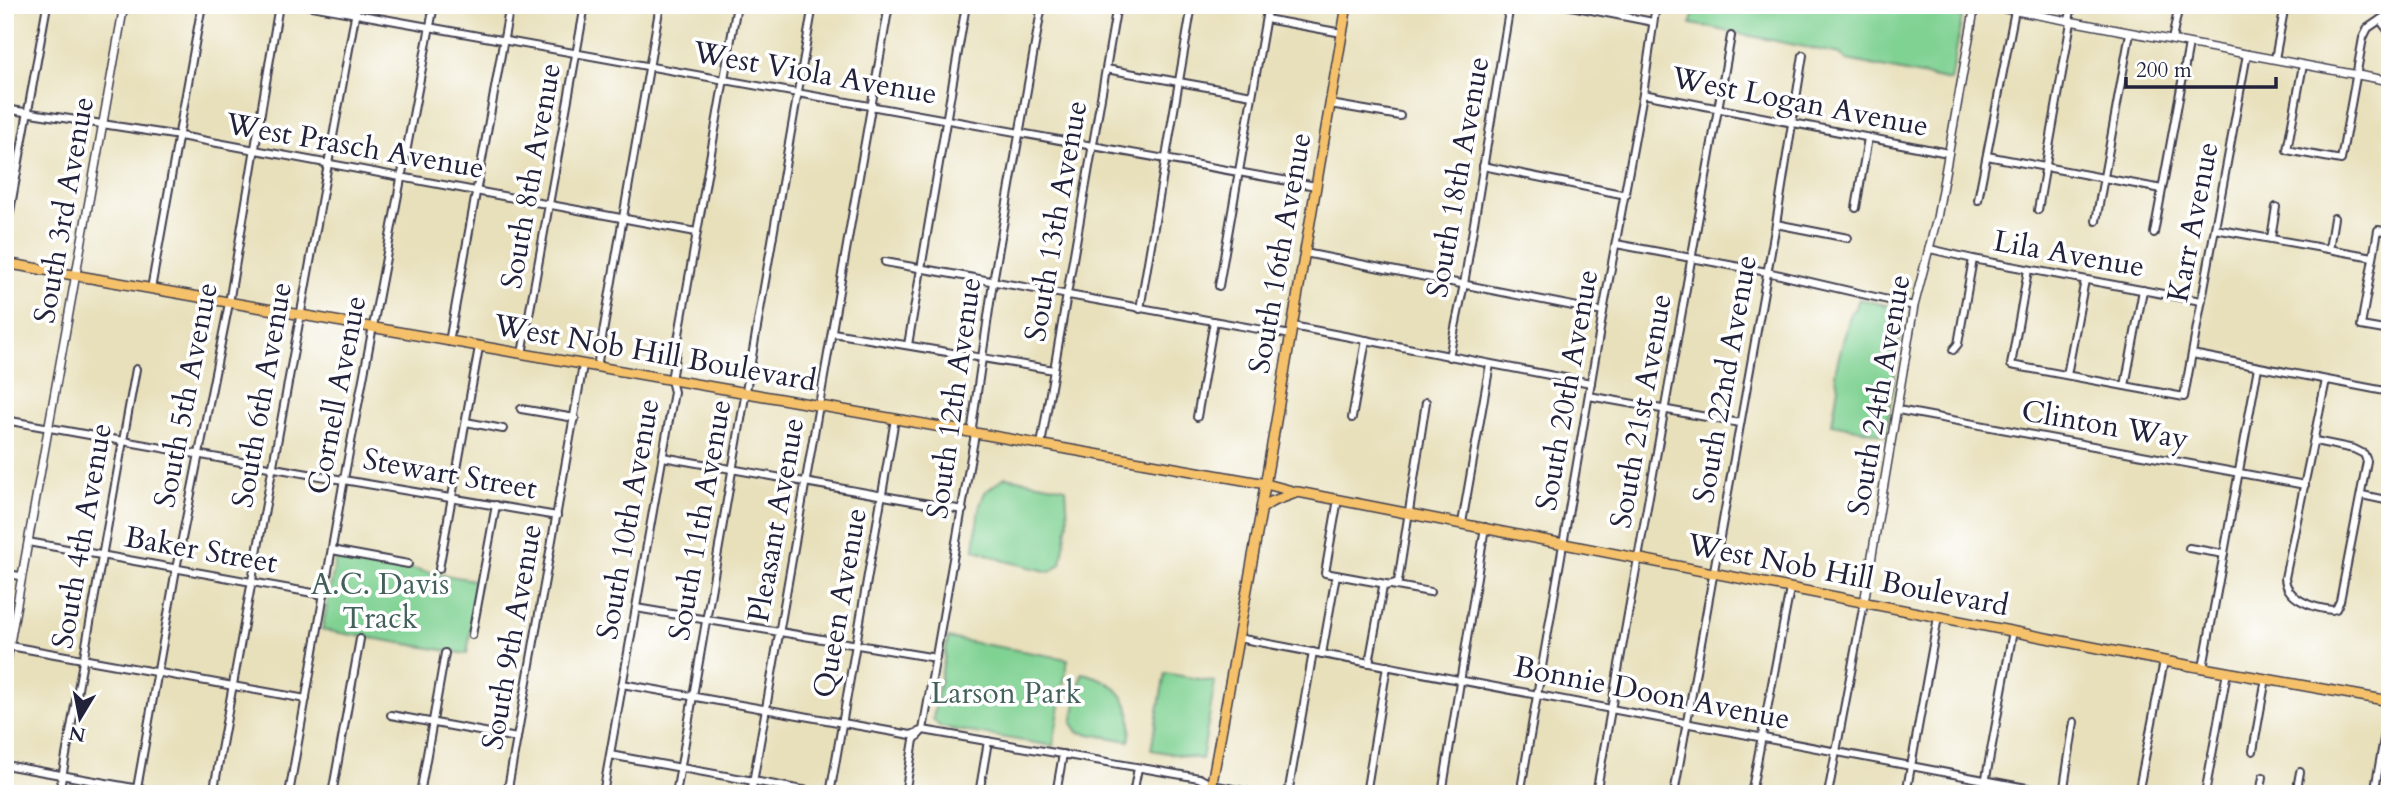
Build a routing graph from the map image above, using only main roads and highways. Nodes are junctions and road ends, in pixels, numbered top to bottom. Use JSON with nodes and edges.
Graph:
{"nodes":[{"id":1,"x":1347,"y":5,"type":"edge"},
{"id":2,"x":5,"y":263,"type":"edge"},
{"id":3,"x":1266,"y":484,"type":"junction"},
{"id":4,"x":1297,"y":492,"type":"junction"},
{"id":5,"x":1261,"y":510,"type":"junction"},
{"id":6,"x":2390,"y":704,"type":"edge"},
{"id":7,"x":1211,"y":789,"type":"edge"}],
"edges":[{"from":1,"to":3,"type":"main road","name":"South 16th Avenue"},
{"from":2,"to":3,"type":"main road","name":"West Nob Hill Boulevard"},
{"from":3,"to":4,"type":"main road","name":"West Nob Hill Boulevard"},
{"from":3,"to":5,"type":"main road","name":"South 16th Avenue"},
{"from":4,"to":5,"type":"main road"},
{"from":4,"to":6,"type":"main road","name":"West Nob Hill Boulevard"},
{"from":5,"to":7,"type":"main road","name":"South 16th Avenue"}]}
